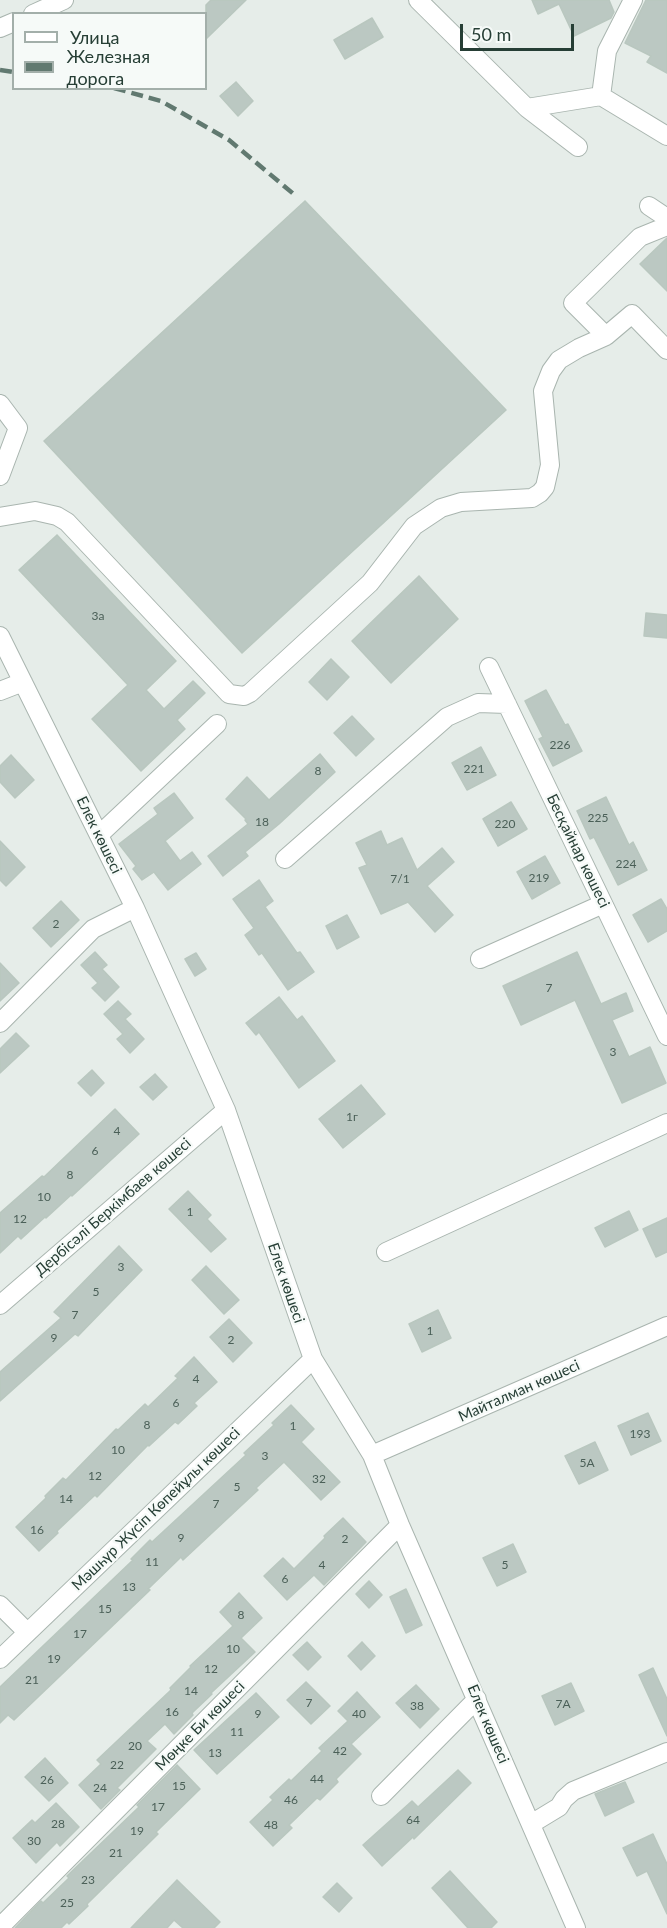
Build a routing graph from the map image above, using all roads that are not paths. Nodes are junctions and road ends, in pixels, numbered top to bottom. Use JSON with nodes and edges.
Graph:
{"nodes":[{"id":1,"x":64,"y":0,"type":"edge"},
{"id":2,"x":418,"y":0,"type":"edge"},
{"id":3,"x":633,"y":0,"type":"edge"},
{"id":4,"x":37,"y":12,"type":"edge"},
{"id":5,"x":601,"y":96,"type":"junction"},
{"id":6,"x":527,"y":108,"type":"junction"},
{"id":7,"x":667,"y":136,"type":"edge"},
{"id":8,"x":578,"y":147,"type":"dead end"},
{"id":9,"x":649,"y":206,"type":"dead end"},
{"id":10,"x":667,"y":218,"type":"edge"},
{"id":11,"x":667,"y":226,"type":"edge"},
{"id":12,"x":606,"y":336,"type":"junction"},
{"id":13,"x":667,"y":350,"type":"edge"},
{"id":14,"x":0,"y":404,"type":"edge"},
{"id":15,"x":0,"y":476,"type":"edge"},
{"id":16,"x":0,"y":516,"type":"edge"},
{"id":17,"x":0,"y":636,"type":"edge"},
{"id":18,"x":489,"y":667,"type":"dead end"},
{"id":19,"x":23,"y":682,"type":"junction"},
{"id":20,"x":0,"y":691,"type":"edge"},
{"id":21,"x":507,"y":704,"type":"junction"},
{"id":22,"x":217,"y":724,"type":"dead end"},
{"id":23,"x":99,"y":835,"type":"junction"},
{"id":24,"x":285,"y":859,"type":"dead end"},
{"id":25,"x":603,"y":904,"type":"junction"},
{"id":26,"x":135,"y":908,"type":"junction"},
{"id":27,"x":480,"y":959,"type":"dead end"},
{"id":28,"x":0,"y":1023,"type":"edge"},
{"id":29,"x":667,"y":1036,"type":"edge"},
{"id":30,"x":226,"y":1110,"type":"junction"},
{"id":31,"x":667,"y":1123,"type":"edge"},
{"id":32,"x":386,"y":1252,"type":"dead end"},
{"id":33,"x":0,"y":1305,"type":"edge"},
{"id":34,"x":667,"y":1326,"type":"edge"},
{"id":35,"x":313,"y":1359,"type":"junction"},
{"id":36,"x":372,"y":1455,"type":"junction"},
{"id":37,"x":400,"y":1525,"type":"junction"},
{"id":38,"x":0,"y":1605,"type":"edge"},
{"id":39,"x":27,"y":1632,"type":"junction"},
{"id":40,"x":0,"y":1659,"type":"edge"},
{"id":41,"x":477,"y":1699,"type":"junction"},
{"id":42,"x":667,"y":1752,"type":"edge"},
{"id":43,"x":381,"y":1797,"type":"dead end"},
{"id":44,"x":531,"y":1824,"type":"junction"},
{"id":45,"x":0,"y":1927,"type":"edge"},
{"id":46,"x":576,"y":1928,"type":"edge"}],
"edges":[{"from":1,"to":4,"type":"street"},
{"from":2,"to":6,"type":"street"},
{"from":3,"to":5,"type":"street"},
{"from":5,"to":6,"type":"street"},
{"from":5,"to":7,"type":"street"},
{"from":6,"to":8,"type":"street"},
{"from":9,"to":10,"type":"street"},
{"from":11,"to":12,"type":"street"},
{"from":12,"to":13,"type":"street"},
{"from":12,"to":16,"type":"street"},
{"from":14,"to":15,"type":"street"},
{"from":17,"to":19,"type":"street","name":"Елек көшесі"},
{"from":18,"to":21,"type":"street","name":"Бесқайнар көшесі"},
{"from":19,"to":20,"type":"street"},
{"from":19,"to":23,"type":"street","name":"Елек көшесі"},
{"from":21,"to":24,"type":"street"},
{"from":21,"to":25,"type":"street","name":"Бесқайнар көшесі"},
{"from":22,"to":23,"type":"street"},
{"from":23,"to":26,"type":"street","name":"Елек көшесі"},
{"from":25,"to":27,"type":"street"},
{"from":25,"to":29,"type":"street","name":"Бесқайнар көшесі"},
{"from":26,"to":28,"type":"street"},
{"from":26,"to":30,"type":"street","name":"Елек көшесі"},
{"from":30,"to":33,"type":"street","name":"Дербісәлі Беркімбаев көшесі"},
{"from":30,"to":35,"type":"street","name":"Елек көшесі"},
{"from":31,"to":32,"type":"street"},
{"from":34,"to":36,"type":"street","name":"Майталман көшесі"},
{"from":35,"to":36,"type":"street","name":"Елек көшесі"},
{"from":35,"to":39,"type":"street","name":"Мәшһүр Жүсіп Көпейұлы көшесі"},
{"from":36,"to":37,"type":"street","name":"Елек көшесі"},
{"from":37,"to":41,"type":"street","name":"Елек көшесі"},
{"from":37,"to":45,"type":"street","name":"Мөңке Би көшесі"},
{"from":38,"to":39,"type":"street"},
{"from":39,"to":40,"type":"street","name":"Мәшһүр Жүсіп Көпейұлы көшесі"},
{"from":41,"to":43,"type":"street"},
{"from":41,"to":44,"type":"street","name":"Елек көшесі"},
{"from":42,"to":44,"type":"street"},
{"from":44,"to":46,"type":"street","name":"Елек көшесі"}]}
